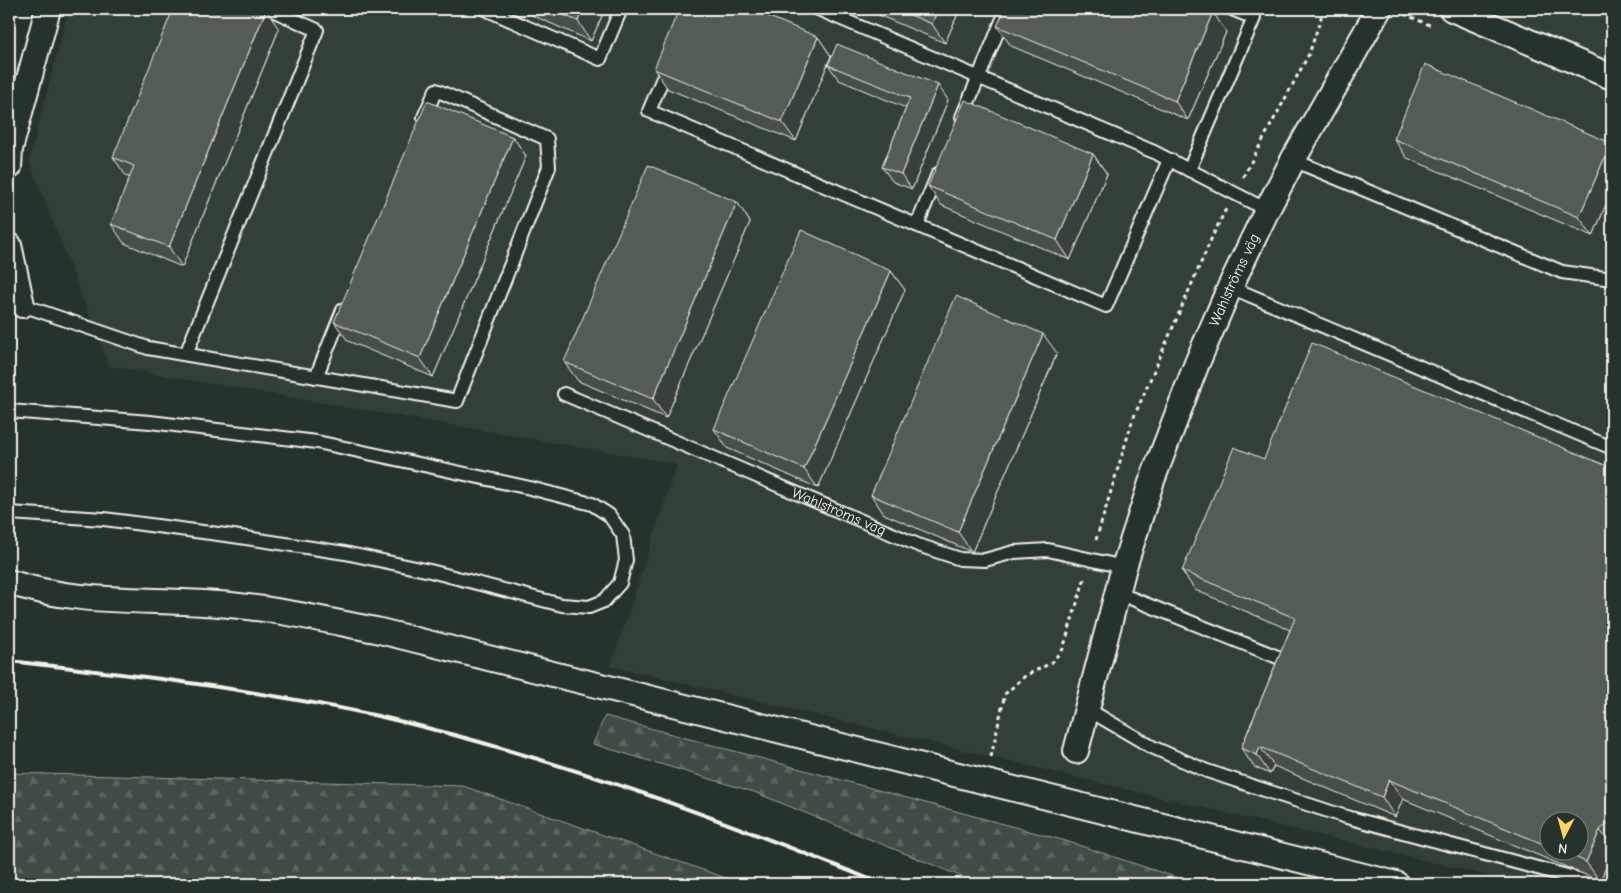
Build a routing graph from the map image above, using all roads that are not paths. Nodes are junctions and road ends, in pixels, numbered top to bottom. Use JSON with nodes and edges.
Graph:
{"nodes":[{"id":1,"x":48,"y":9,"type":"edge"},
{"id":2,"x":270,"y":9,"type":"edge"},
{"id":3,"x":485,"y":9,"type":"edge"},
{"id":4,"x":621,"y":9,"type":"edge"},
{"id":5,"x":818,"y":9,"type":"edge"},
{"id":6,"x":1007,"y":9,"type":"edge"},
{"id":7,"x":1232,"y":9,"type":"edge"},
{"id":8,"x":1379,"y":9,"type":"edge"},
{"id":9,"x":1452,"y":9,"type":"edge"},
{"id":10,"x":675,"y":51,"type":"edge"},
{"id":11,"x":979,"y":77,"type":"junction"},
{"id":12,"x":1612,"y":77,"type":"edge"},
{"id":13,"x":421,"y":126,"type":"edge"},
{"id":14,"x":957,"y":130,"type":"edge"},
{"id":15,"x":1169,"y":160,"type":"junction"},
{"id":16,"x":1293,"y":160,"type":"junction"},
{"id":17,"x":942,"y":164,"type":"edge"},
{"id":18,"x":9,"y":167,"type":"edge"},
{"id":19,"x":1189,"y":170,"type":"junction"},
{"id":20,"x":1267,"y":210,"type":"junction"},
{"id":21,"x":917,"y":225,"type":"junction"},
{"id":22,"x":9,"y":245,"type":"edge"},
{"id":23,"x":1612,"y":279,"type":"edge"},
{"id":24,"x":1230,"y":287,"type":"junction"},
{"id":25,"x":349,"y":296,"type":"edge"},
{"id":26,"x":22,"y":305,"type":"joint"},
{"id":27,"x":186,"y":354,"type":"junction"},
{"id":28,"x":316,"y":377,"type":"junction"},
{"id":29,"x":564,"y":394,"type":"dead end"},
{"id":30,"x":9,"y":411,"type":"edge"},
{"id":31,"x":1612,"y":448,"type":"edge"},
{"id":32,"x":9,"y":513,"type":"edge"},
{"id":33,"x":1124,"y":567,"type":"junction"},
{"id":34,"x":9,"y":582,"type":"edge"},
{"id":35,"x":1118,"y":593,"type":"junction"},
{"id":36,"x":1297,"y":665,"type":"edge"},
{"id":37,"x":1087,"y":709,"type":"junction"},
{"id":38,"x":1076,"y":751,"type":"dead end"},
{"id":39,"x":1396,"y":884,"type":"edge"},
{"id":40,"x":1597,"y":884,"type":"edge"}],
"edges":[{"from":1,"to":18,"type":"street"},
{"from":2,"to":27,"type":"lane"},
{"from":3,"to":4,"type":"lane"},
{"from":5,"to":11,"type":"lane"},
{"from":6,"to":11,"type":"lane"},
{"from":7,"to":19,"type":"lane"},
{"from":8,"to":16,"type":"street","name":"Wahlströms väg"},
{"from":9,"to":12,"type":"street"},
{"from":10,"to":21,"type":"lane"},
{"from":11,"to":14,"type":"lane"},
{"from":11,"to":15,"type":"lane"},
{"from":13,"to":28,"type":"lane"},
{"from":15,"to":19,"type":"lane"},
{"from":15,"to":21,"type":"lane"},
{"from":16,"to":20,"type":"street","name":"Wahlströms väg"},
{"from":16,"to":23,"type":"lane"},
{"from":17,"to":21,"type":"lane"},
{"from":19,"to":20,"type":"lane"},
{"from":20,"to":24,"type":"street","name":"Wahlströms väg"},
{"from":22,"to":26,"type":"street"},
{"from":24,"to":31,"type":"lane"},
{"from":24,"to":33,"type":"street","name":"Wahlströms väg"},
{"from":25,"to":28,"type":"lane"},
{"from":26,"to":27,"type":"lane"},
{"from":27,"to":28,"type":"lane"},
{"from":29,"to":33,"type":"lane","name":"Wahlströms väg"},
{"from":30,"to":32,"type":"lane"},
{"from":33,"to":35,"type":"street","name":"Wahlströms väg"},
{"from":34,"to":39,"type":"street"},
{"from":35,"to":36,"type":"lane"},
{"from":35,"to":37,"type":"street","name":"Wahlströms väg"},
{"from":37,"to":38,"type":"street","name":"Wahlströms väg"},
{"from":37,"to":40,"type":"lane"}]}
